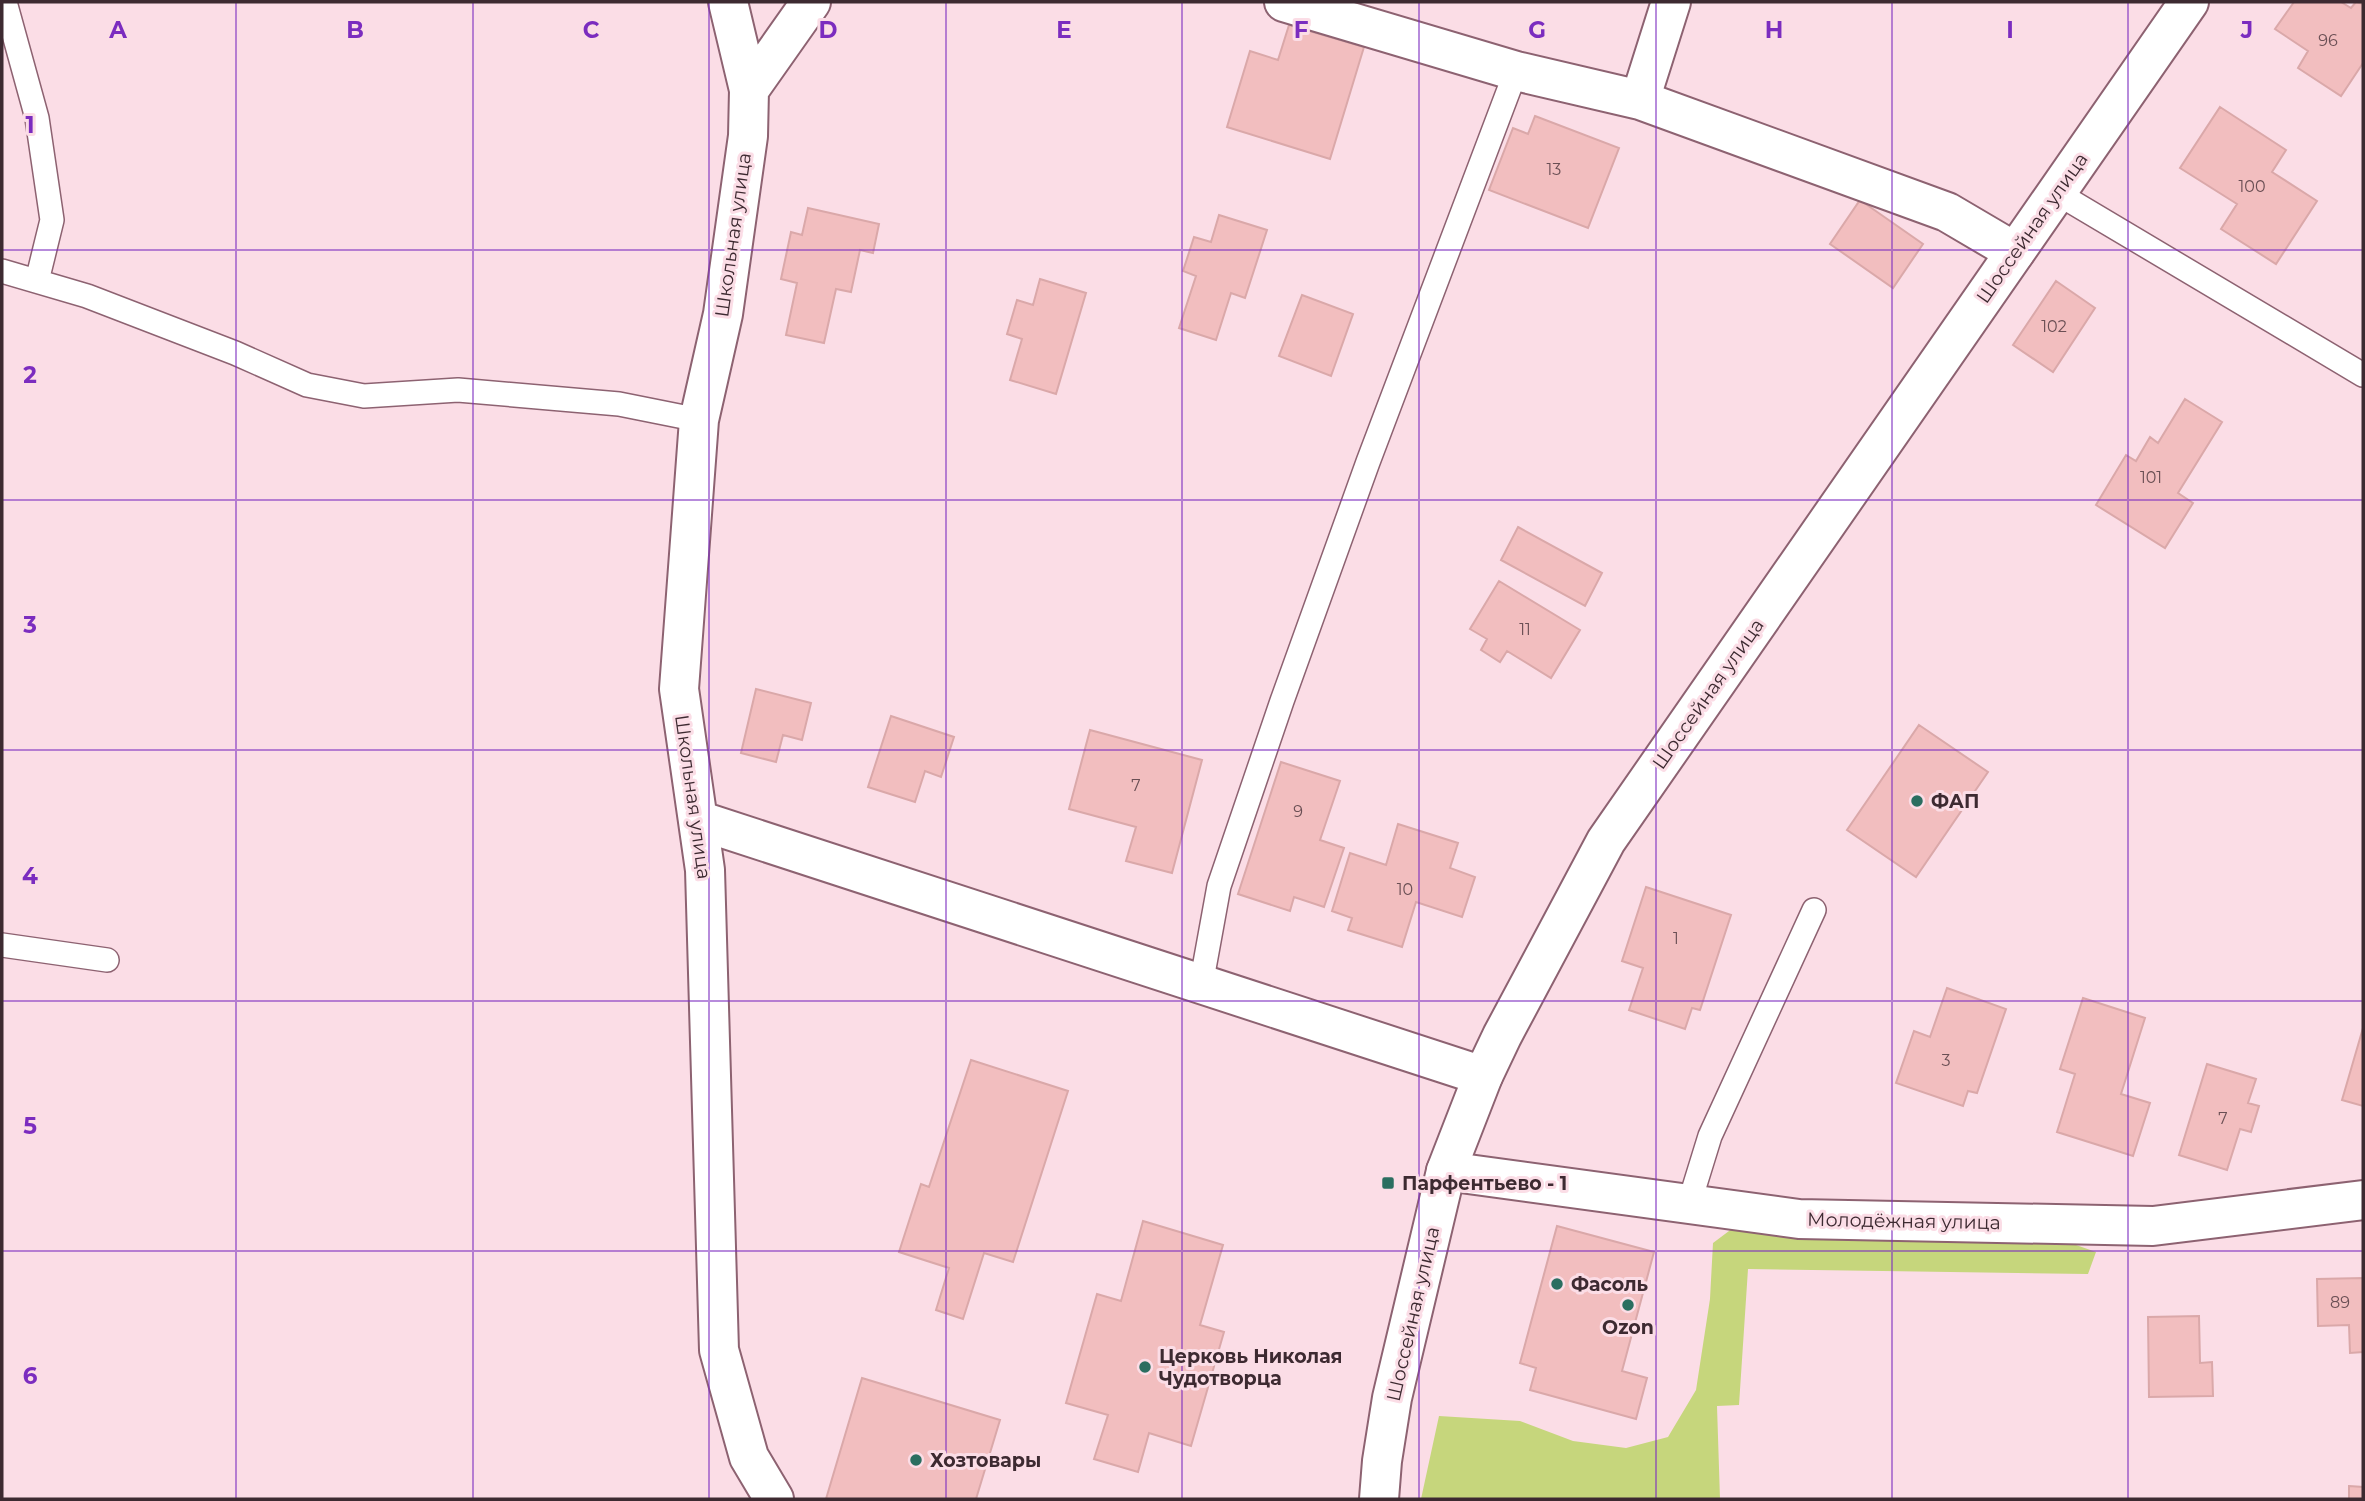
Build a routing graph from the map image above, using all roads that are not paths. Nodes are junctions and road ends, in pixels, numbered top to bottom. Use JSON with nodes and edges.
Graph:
{"nodes":[{"id":1,"x":5,"y":2,"type":"edge"},
{"id":2,"x":728,"y":2,"type":"edge"},
{"id":3,"x":811,"y":2,"type":"edge"},
{"id":4,"x":1284,"y":2,"type":"edge"},
{"id":5,"x":1671,"y":2,"type":"edge"},
{"id":6,"x":2189,"y":2,"type":"edge"},
{"id":7,"x":1516,"y":71,"type":"junction"},
{"id":8,"x":749,"y":90,"type":"junction"},
{"id":9,"x":1640,"y":100,"type":"junction"},
{"id":10,"x":2057,"y":193,"type":"junction"},
{"id":11,"x":2015,"y":252,"type":"junction"},
{"id":12,"x":2,"y":271,"type":"edge"},
{"id":13,"x":37,"y":281,"type":"junction"},
{"id":14,"x":2363,"y":375,"type":"edge"},
{"id":15,"x":699,"y":420,"type":"junction"},
{"id":16,"x":698,"y":820,"type":"junction"},
{"id":17,"x":1814,"y":910,"type":"dead end"},
{"id":18,"x":2,"y":945,"type":"edge"},
{"id":19,"x":107,"y":960,"type":"dead end"},
{"id":20,"x":1201,"y":985,"type":"junction"},
{"id":21,"x":1483,"y":1076,"type":"junction"},
{"id":22,"x":1446,"y":1171,"type":"junction"},
{"id":23,"x":2363,"y":1200,"type":"edge"},
{"id":24,"x":1689,"y":1204,"type":"junction"},
{"id":25,"x":1382,"y":1461,"type":"junction"},
{"id":26,"x":774,"y":1499,"type":"edge"},
{"id":27,"x":1352,"y":1499,"type":"edge"},
{"id":28,"x":1379,"y":1499,"type":"edge"}],
"edges":[{"from":1,"to":13,"type":"lane"},
{"from":2,"to":8,"type":"street","name":"Школьная улица"},
{"from":3,"to":8,"type":"street"},
{"from":4,"to":7,"type":"street"},
{"from":5,"to":9,"type":"street"},
{"from":6,"to":10,"type":"street","name":"Шоссейная улица"},
{"from":7,"to":9,"type":"street"},
{"from":7,"to":20,"type":"lane"},
{"from":8,"to":15,"type":"street","name":"Школьная улица"},
{"from":9,"to":11,"type":"street"},
{"from":10,"to":11,"type":"street","name":"Шоссейная улица"},
{"from":10,"to":14,"type":"lane"},
{"from":11,"to":21,"type":"street","name":"Шоссейная улица"},
{"from":12,"to":13,"type":"lane"},
{"from":13,"to":15,"type":"lane"},
{"from":15,"to":16,"type":"street","name":"Школьная улица"},
{"from":16,"to":20,"type":"street"},
{"from":16,"to":26,"type":"street","name":"Школьная улица"},
{"from":17,"to":24,"type":"lane"},
{"from":18,"to":19,"type":"lane"},
{"from":20,"to":21,"type":"street"},
{"from":21,"to":22,"type":"street","name":"Шоссейная улица"},
{"from":22,"to":24,"type":"street","name":"Молодёжная улица"},
{"from":22,"to":25,"type":"street","name":"Шоссейная улица"},
{"from":23,"to":24,"type":"street","name":"Молодёжная улица"},
{"from":25,"to":27,"type":"street"},
{"from":25,"to":28,"type":"street","name":"Шоссейная улица"}]}
